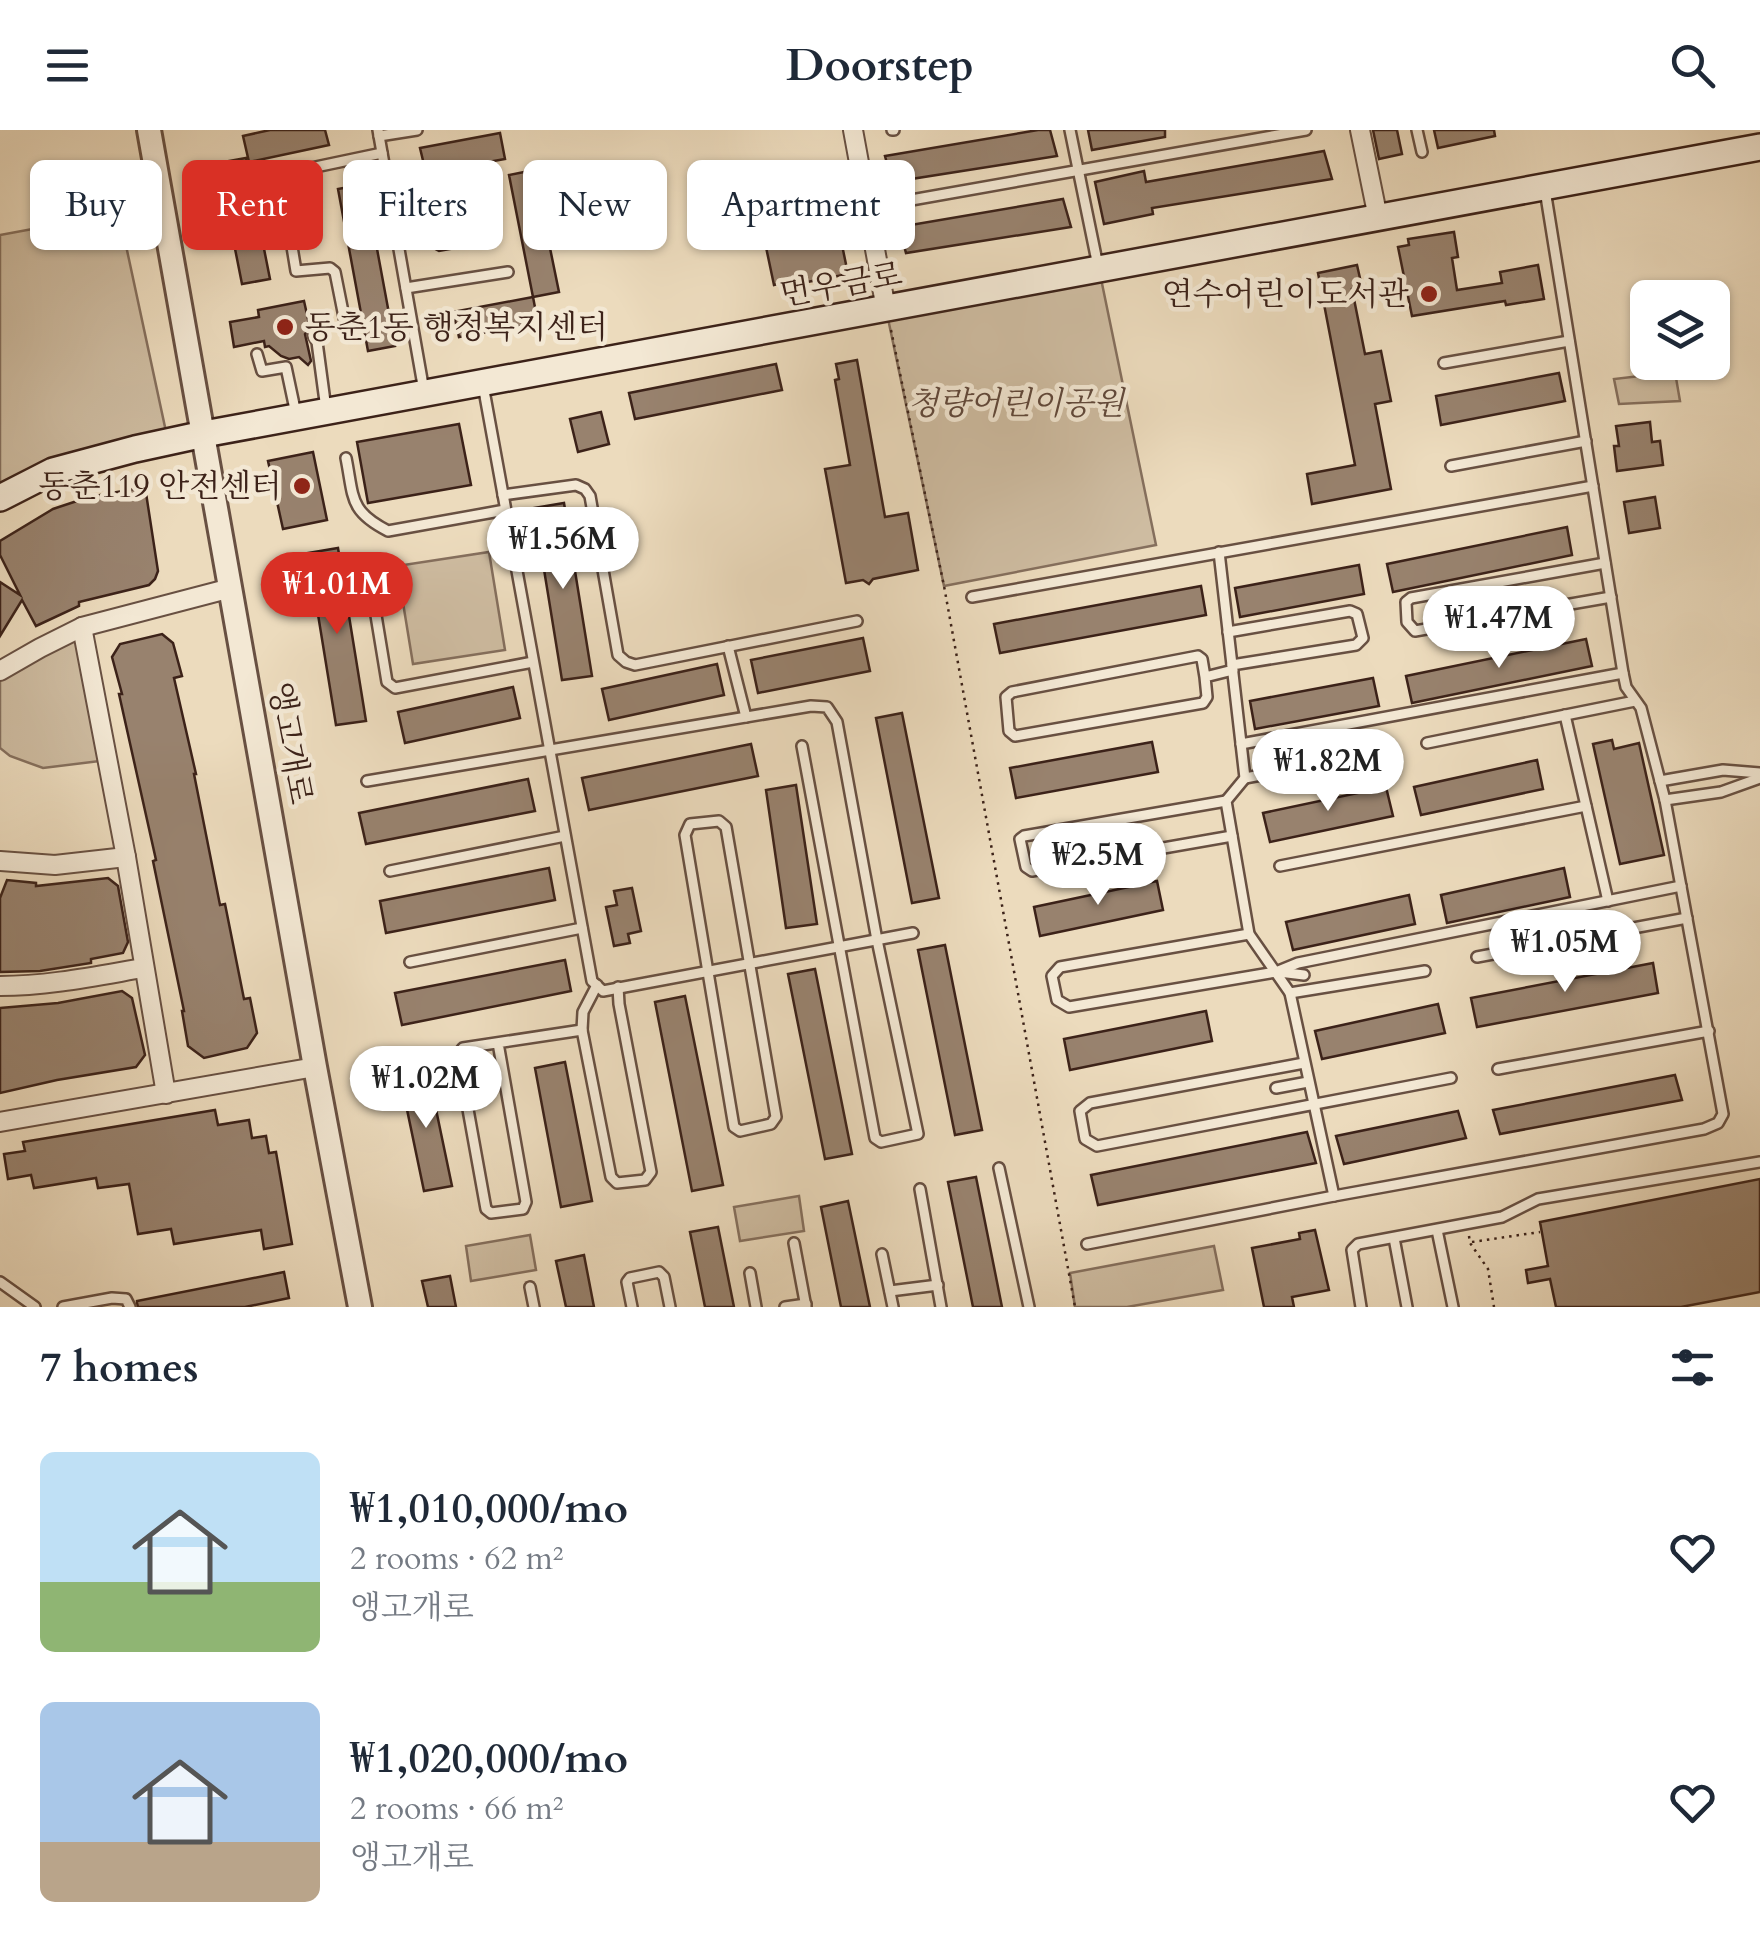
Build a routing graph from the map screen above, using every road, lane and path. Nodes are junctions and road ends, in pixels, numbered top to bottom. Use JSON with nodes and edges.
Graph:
{"nodes":[{"id":1,"x":149,"y":130,"type":"edge"},
{"id":2,"x":417,"y":130,"type":"edge"},
{"id":3,"x":853,"y":130,"type":"edge"},
{"id":4,"x":1070,"y":130,"type":"edge"},
{"id":5,"x":1306,"y":130,"type":"edge"},
{"id":6,"x":1360,"y":130,"type":"edge"},
{"id":7,"x":1417,"y":130,"type":"edge"},
{"id":8,"x":379,"y":133,"type":"edge"},
{"id":9,"x":1760,"y":147,"type":"edge"},
{"id":10,"x":1422,"y":152,"type":"dead end"},
{"id":11,"x":382,"y":153,"type":"junction"},
{"id":12,"x":1079,"y":171,"type":"junction"},
{"id":13,"x":1544,"y":187,"type":"junction"},
{"id":14,"x":915,"y":199,"type":"edge"},
{"id":15,"x":1378,"y":218,"type":"junction"},
{"id":16,"x":1099,"y":269,"type":"junction"},
{"id":17,"x":508,"y":272,"type":"dead end"},
{"id":18,"x":406,"y":288,"type":"junction"},
{"id":19,"x":886,"y":309,"type":"junction"},
{"id":20,"x":313,"y":336,"type":"dead end"},
{"id":21,"x":348,"y":337,"type":"dead end"},
{"id":22,"x":1570,"y":340,"type":"junction"},
{"id":23,"x":257,"y":354,"type":"dead end"},
{"id":24,"x":1444,"y":363,"type":"dead end"},
{"id":25,"x":482,"y":383,"type":"junction"},
{"id":26,"x":424,"y":394,"type":"junction"},
{"id":27,"x":326,"y":412,"type":"junction"},
{"id":28,"x":297,"y":417,"type":"junction"},
{"id":29,"x":204,"y":434,"type":"junction"},
{"id":30,"x":1586,"y":441,"type":"junction"},
{"id":31,"x":346,"y":458,"type":"dead end"},
{"id":32,"x":1451,"y":466,"type":"dead end"},
{"id":33,"x":1593,"y":486,"type":"junction"},
{"id":34,"x":502,"y":495,"type":"junction"},
{"id":35,"x":0,"y":498,"type":"edge"},
{"id":36,"x":506,"y":510,"type":"junction"},
{"id":37,"x":1219,"y":552,"type":"junction"},
{"id":38,"x":1605,"y":563,"type":"junction"},
{"id":39,"x":368,"y":573,"type":"dead end"},
{"id":40,"x":231,"y":588,"type":"junction"},
{"id":41,"x":972,"y":597,"type":"dead end"},
{"id":42,"x":1611,"y":597,"type":"junction"},
{"id":43,"x":856,"y":622,"type":"dead end"},
{"id":44,"x":82,"y":626,"type":"junction"},
{"id":45,"x":1228,"y":632,"type":"junction"},
{"id":46,"x":728,"y":646,"type":"junction"},
{"id":47,"x":534,"y":662,"type":"junction"},
{"id":48,"x":1232,"y":668,"type":"junction"},
{"id":49,"x":0,"y":671,"type":"edge"},
{"id":50,"x":1623,"y":673,"type":"junction"},
{"id":51,"x":1205,"y":677,"type":"junction"},
{"id":52,"x":1635,"y":700,"type":"junction"},
{"id":53,"x":1565,"y":715,"type":"junction"},
{"id":54,"x":746,"y":717,"type":"junction"},
{"id":55,"x":1426,"y":743,"type":"dead end"},
{"id":56,"x":1241,"y":744,"type":"junction"},
{"id":57,"x":802,"y":746,"type":"dead end"},
{"id":58,"x":550,"y":750,"type":"junction"},
{"id":59,"x":1381,"y":753,"type":"dead end"},
{"id":60,"x":1760,"y":776,"type":"edge"},
{"id":61,"x":1245,"y":778,"type":"junction"},
{"id":62,"x":1660,"y":781,"type":"junction"},
{"id":63,"x":367,"y":782,"type":"dead end"},
{"id":64,"x":1665,"y":800,"type":"junction"},
{"id":65,"x":1226,"y":801,"type":"junction"},
{"id":66,"x":1586,"y":806,"type":"junction"},
{"id":67,"x":565,"y":836,"type":"junction"},
{"id":68,"x":1232,"y":836,"type":"junction"},
{"id":69,"x":126,"y":857,"type":"junction"},
{"id":70,"x":1,"y":865,"type":"edge"},
{"id":71,"x":1280,"y":866,"type":"dead end"},
{"id":72,"x":390,"y":871,"type":"dead end"},
{"id":73,"x":1682,"y":886,"type":"junction"},
{"id":74,"x":1608,"y":901,"type":"junction"},
{"id":75,"x":1687,"y":918,"type":"junction"},
{"id":76,"x":582,"y":928,"type":"junction"},
{"id":77,"x":913,"y":933,"type":"dead end"},
{"id":78,"x":1249,"y":934,"type":"junction"},
{"id":79,"x":877,"y":940,"type":"junction"},
{"id":80,"x":839,"y":947,"type":"junction"},
{"id":81,"x":1478,"y":957,"type":"dead end"},
{"id":82,"x":410,"y":962,"type":"dead end"},
{"id":83,"x":750,"y":963,"type":"junction"},
{"id":84,"x":143,"y":968,"type":"junction"},
{"id":85,"x":708,"y":971,"type":"junction"},
{"id":86,"x":1425,"y":971,"type":"dead end"},
{"id":87,"x":1276,"y":972,"type":"junction"},
{"id":88,"x":1304,"y":975,"type":"dead end"},
{"id":89,"x":0,"y":986,"type":"edge"},
{"id":90,"x":597,"y":986,"type":"junction"},
{"id":91,"x":618,"y":988,"type":"junction"},
{"id":92,"x":1290,"y":993,"type":"junction"},
{"id":93,"x":582,"y":1030,"type":"junction"},
{"id":94,"x":1709,"y":1031,"type":"junction"},
{"id":95,"x":498,"y":1043,"type":"junction"},
{"id":96,"x":1304,"y":1063,"type":"junction"},
{"id":97,"x":315,"y":1067,"type":"junction"},
{"id":98,"x":1498,"y":1069,"type":"dead end"},
{"id":99,"x":1451,"y":1078,"type":"dead end"},
{"id":100,"x":1308,"y":1082,"type":"junction"},
{"id":101,"x":1276,"y":1088,"type":"dead end"},
{"id":102,"x":166,"y":1094,"type":"junction"},
{"id":103,"x":1313,"y":1104,"type":"junction"},
{"id":104,"x":0,"y":1122,"type":"edge"},
{"id":105,"x":1760,"y":1162,"type":"edge"},
{"id":106,"x":999,"y":1168,"type":"dead end"},
{"id":107,"x":920,"y":1189,"type":"dead end"},
{"id":108,"x":1334,"y":1196,"type":"junction"},
{"id":109,"x":1466,"y":1224,"type":"junction"},
{"id":110,"x":1437,"y":1230,"type":"junction"},
{"id":111,"x":1540,"y":1232,"type":"dead end"},
{"id":112,"x":1394,"y":1238,"type":"junction"},
{"id":113,"x":794,"y":1242,"type":"dead end"},
{"id":114,"x":1470,"y":1243,"type":"junction"},
{"id":115,"x":1087,"y":1244,"type":"dead end"},
{"id":116,"x":882,"y":1254,"type":"dead end"},
{"id":117,"x":750,"y":1274,"type":"dead end"},
{"id":118,"x":0,"y":1282,"type":"edge"},
{"id":119,"x":938,"y":1285,"type":"junction"},
{"id":120,"x":530,"y":1287,"type":"dead end"},
{"id":121,"x":890,"y":1292,"type":"junction"},
{"id":122,"x":806,"y":1305,"type":"edge"},
{"id":123,"x":35,"y":1307,"type":"edge"},
{"id":124,"x":63,"y":1307,"type":"edge"},
{"id":125,"x":130,"y":1307,"type":"edge"},
{"id":126,"x":360,"y":1307,"type":"edge"},
{"id":127,"x":534,"y":1307,"type":"edge"},
{"id":128,"x":632,"y":1307,"type":"edge"},
{"id":129,"x":670,"y":1307,"type":"edge"},
{"id":130,"x":756,"y":1307,"type":"edge"},
{"id":131,"x":785,"y":1307,"type":"edge"},
{"id":132,"x":892,"y":1307,"type":"edge"},
{"id":133,"x":941,"y":1307,"type":"edge"},
{"id":134,"x":1029,"y":1307,"type":"edge"},
{"id":135,"x":1076,"y":1307,"type":"edge"},
{"id":136,"x":1362,"y":1307,"type":"edge"},
{"id":137,"x":1407,"y":1307,"type":"edge"},
{"id":138,"x":1453,"y":1307,"type":"edge"},
{"id":139,"x":1494,"y":1307,"type":"edge"}],
"edges":[{"from":1,"to":29,"type":"street","name":"앵고개로"},
{"from":2,"to":8,"type":"lane"},
{"from":3,"to":19,"type":"street"},
{"from":4,"to":12,"type":"lane"},
{"from":5,"to":12,"type":"lane"},
{"from":6,"to":15,"type":"street"},
{"from":7,"to":10,"type":"lane"},
{"from":8,"to":11,"type":"lane"},
{"from":9,"to":13,"type":"main road","name":"먼우금로"},
{"from":11,"to":18,"type":"lane"},
{"from":11,"to":21,"type":"lane"},
{"from":12,"to":14,"type":"lane"},
{"from":12,"to":16,"type":"lane"},
{"from":13,"to":15,"type":"main road","name":"먼우금로"},
{"from":13,"to":22,"type":"lane"},
{"from":15,"to":16,"type":"main road","name":"먼우금로"},
{"from":16,"to":19,"type":"main road","name":"먼우금로"},
{"from":17,"to":18,"type":"lane"},
{"from":18,"to":26,"type":"lane"},
{"from":19,"to":25,"type":"main road","name":"먼우금로"},
{"from":19,"to":135,"type":"path"},
{"from":20,"to":27,"type":"lane"},
{"from":22,"to":24,"type":"lane"},
{"from":22,"to":30,"type":"lane"},
{"from":23,"to":28,"type":"lane"},
{"from":25,"to":26,"type":"main road","name":"먼우금로"},
{"from":25,"to":34,"type":"lane"},
{"from":26,"to":27,"type":"main road","name":"먼우금로"},
{"from":27,"to":28,"type":"main road","name":"먼우금로"},
{"from":28,"to":29,"type":"main road","name":"먼우금로"},
{"from":29,"to":35,"type":"main road","name":"먼우금로"},
{"from":29,"to":40,"type":"street","name":"앵고개로"},
{"from":30,"to":32,"type":"lane"},
{"from":30,"to":33,"type":"lane"},
{"from":31,"to":36,"type":"lane"},
{"from":33,"to":37,"type":"lane"},
{"from":33,"to":38,"type":"lane"},
{"from":34,"to":36,"type":"lane"},
{"from":34,"to":46,"type":"lane"},
{"from":36,"to":47,"type":"lane"},
{"from":37,"to":41,"type":"lane"},
{"from":37,"to":45,"type":"lane"},
{"from":38,"to":42,"type":"lane"},
{"from":38,"to":42,"type":"lane"},
{"from":39,"to":47,"type":"lane"},
{"from":40,"to":44,"type":"street"},
{"from":40,"to":97,"type":"street","name":"앵고개로"},
{"from":42,"to":50,"type":"lane"},
{"from":43,"to":46,"type":"lane"},
{"from":44,"to":49,"type":"street"},
{"from":44,"to":69,"type":"street"},
{"from":45,"to":48,"type":"lane"},
{"from":45,"to":48,"type":"lane"},
{"from":46,"to":54,"type":"lane"},
{"from":47,"to":58,"type":"lane"},
{"from":48,"to":51,"type":"lane"},
{"from":48,"to":56,"type":"lane"},
{"from":50,"to":52,"type":"lane"},
{"from":50,"to":56,"type":"lane"},
{"from":51,"to":51,"type":"lane"},
{"from":52,"to":53,"type":"lane"},
{"from":52,"to":62,"type":"lane"},
{"from":53,"to":55,"type":"lane"},
{"from":53,"to":66,"type":"lane"},
{"from":54,"to":58,"type":"lane"},
{"from":54,"to":79,"type":"lane"},
{"from":56,"to":61,"type":"lane"},
{"from":57,"to":80,"type":"lane"},
{"from":58,"to":63,"type":"lane"},
{"from":58,"to":67,"type":"lane"},
{"from":59,"to":61,"type":"lane"},
{"from":60,"to":62,"type":"lane"},
{"from":60,"to":64,"type":"lane"},
{"from":61,"to":65,"type":"lane"},
{"from":62,"to":64,"type":"lane"},
{"from":64,"to":73,"type":"lane"},
{"from":65,"to":68,"type":"lane"},
{"from":65,"to":68,"type":"lane"},
{"from":66,"to":71,"type":"lane"},
{"from":66,"to":74,"type":"lane"},
{"from":67,"to":72,"type":"lane"},
{"from":67,"to":76,"type":"lane"},
{"from":68,"to":78,"type":"lane"},
{"from":69,"to":70,"type":"street"},
{"from":69,"to":84,"type":"street"},
{"from":73,"to":74,"type":"lane"},
{"from":73,"to":75,"type":"lane"},
{"from":74,"to":87,"type":"lane"},
{"from":75,"to":81,"type":"lane"},
{"from":75,"to":94,"type":"lane"},
{"from":76,"to":82,"type":"lane"},
{"from":76,"to":90,"type":"lane"},
{"from":77,"to":79,"type":"lane"},
{"from":78,"to":87,"type":"lane"},
{"from":78,"to":87,"type":"lane"},
{"from":79,"to":80,"type":"lane"},
{"from":79,"to":80,"type":"lane"},
{"from":80,"to":83,"type":"lane"},
{"from":83,"to":85,"type":"lane"},
{"from":83,"to":85,"type":"lane"},
{"from":83,"to":85,"type":"lane"},
{"from":84,"to":89,"type":"street"},
{"from":84,"to":102,"type":"street"},
{"from":85,"to":91,"type":"lane"},
{"from":86,"to":92,"type":"lane"},
{"from":87,"to":88,"type":"lane"},
{"from":87,"to":92,"type":"lane"},
{"from":90,"to":91,"type":"lane"},
{"from":90,"to":93,"type":"lane"},
{"from":91,"to":93,"type":"lane"},
{"from":92,"to":96,"type":"lane"},
{"from":93,"to":95,"type":"lane"},
{"from":94,"to":98,"type":"lane"},
{"from":94,"to":108,"type":"lane"},
{"from":95,"to":95,"type":"lane"},
{"from":96,"to":100,"type":"lane"},
{"from":96,"to":103,"type":"lane"},
{"from":97,"to":102,"type":"street"},
{"from":97,"to":126,"type":"street","name":"앵고개로"},
{"from":99,"to":103,"type":"lane"},
{"from":100,"to":101,"type":"lane"},
{"from":100,"to":103,"type":"lane"},
{"from":102,"to":104,"type":"street"},
{"from":103,"to":108,"type":"lane"},
{"from":105,"to":109,"type":"lane"},
{"from":106,"to":134,"type":"lane"},
{"from":107,"to":119,"type":"lane"},
{"from":108,"to":115,"type":"lane"},
{"from":109,"to":110,"type":"lane"},
{"from":109,"to":114,"type":"path"},
{"from":110,"to":112,"type":"lane"},
{"from":110,"to":138,"type":"lane"},
{"from":111,"to":114,"type":"path"},
{"from":112,"to":136,"type":"lane"},
{"from":112,"to":137,"type":"lane"},
{"from":113,"to":122,"type":"lane"},
{"from":114,"to":139,"type":"path"},
{"from":116,"to":121,"type":"lane"},
{"from":117,"to":130,"type":"lane"},
{"from":118,"to":123,"type":"lane"},
{"from":119,"to":121,"type":"lane"},
{"from":119,"to":133,"type":"lane"},
{"from":120,"to":127,"type":"lane"},
{"from":121,"to":132,"type":"lane"},
{"from":122,"to":131,"type":"lane"},
{"from":124,"to":125,"type":"lane"},
{"from":128,"to":129,"type":"lane"}]}
